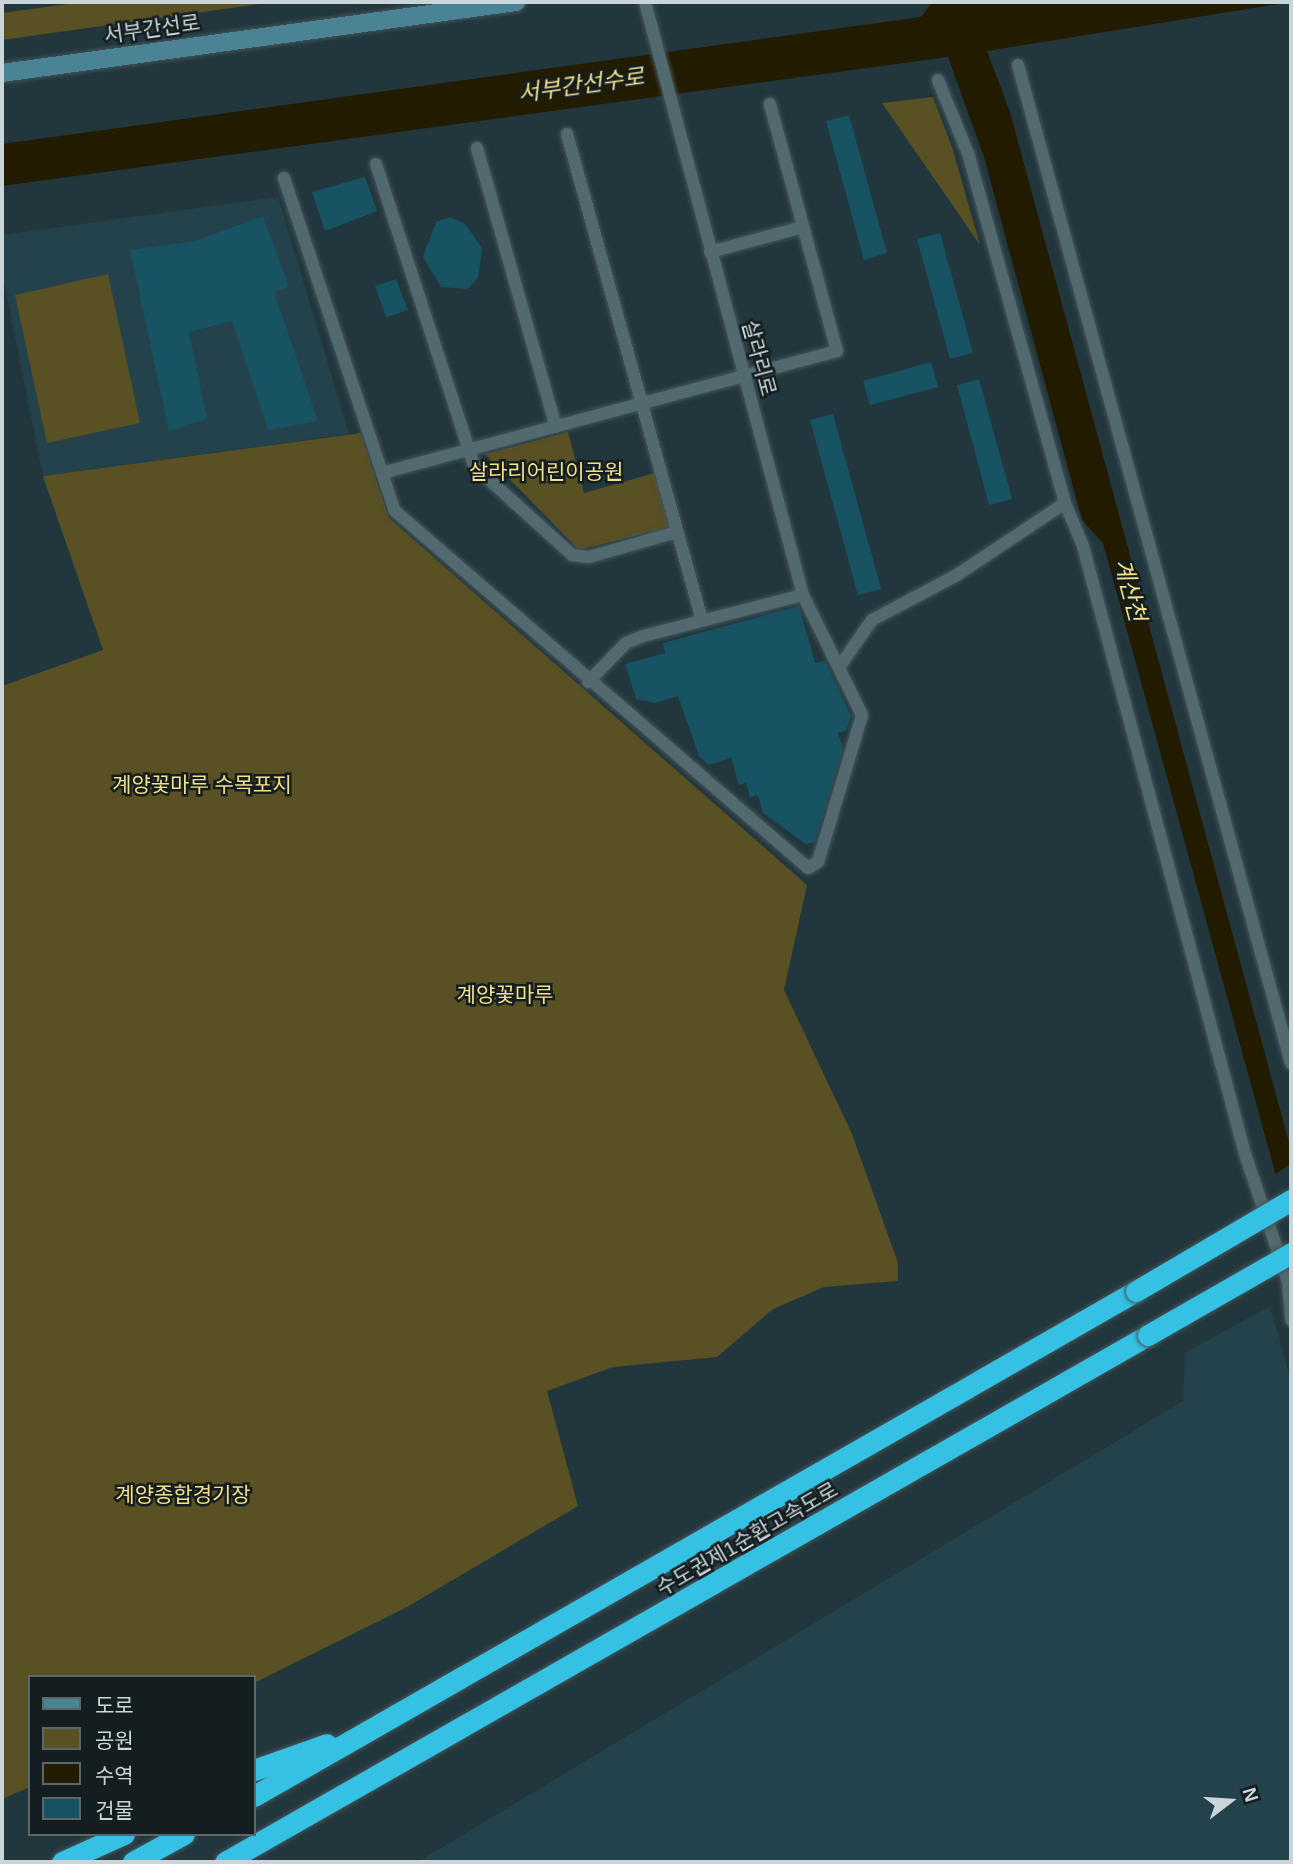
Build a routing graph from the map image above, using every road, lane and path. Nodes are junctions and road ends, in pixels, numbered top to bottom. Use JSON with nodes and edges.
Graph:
{"nodes":[{"id":1,"x":516,"y":2,"type":"edge"},
{"id":2,"x":645,"y":2,"type":"edge"},
{"id":3,"x":1018,"y":65,"type":"dead end"},
{"id":4,"x":2,"y":73,"type":"edge"},
{"id":5,"x":938,"y":80,"type":"dead end"},
{"id":6,"x":770,"y":104,"type":"dead end"},
{"id":7,"x":567,"y":134,"type":"dead end"},
{"id":8,"x":477,"y":148,"type":"dead end"},
{"id":9,"x":376,"y":164,"type":"dead end"},
{"id":10,"x":284,"y":178,"type":"dead end"},
{"id":11,"x":803,"y":227,"type":"junction"},
{"id":12,"x":710,"y":252,"type":"junction"},
{"id":13,"x":744,"y":376,"type":"junction"},
{"id":14,"x":642,"y":404,"type":"junction"},
{"id":15,"x":556,"y":427,"type":"junction"},
{"id":16,"x":469,"y":450,"type":"junction"},
{"id":17,"x":382,"y":473,"type":"junction"},
{"id":18,"x":1065,"y":503,"type":"junction"},
{"id":19,"x":677,"y":532,"type":"junction"},
{"id":20,"x":803,"y":596,"type":"junction"},
{"id":21,"x":702,"y":620,"type":"junction"},
{"id":22,"x":840,"y":666,"type":"junction"},
{"id":23,"x":588,"y":682,"type":"junction"},
{"id":24,"x":1291,"y":1063,"type":"edge"},
{"id":25,"x":1291,"y":1200,"type":"edge"},
{"id":26,"x":1291,"y":1253,"type":"edge"},
{"id":27,"x":1291,"y":1321,"type":"edge"},
{"id":28,"x":389,"y":1723,"type":"junction"},
{"id":29,"x":256,"y":1769,"type":"edge"},
{"id":30,"x":256,"y":1795,"type":"edge"},
{"id":31,"x":120,"y":1836,"type":"edge"},
{"id":32,"x":180,"y":1836,"type":"edge"},
{"id":33,"x":62,"y":1862,"type":"edge"},
{"id":34,"x":132,"y":1862,"type":"edge"},
{"id":35,"x":225,"y":1862,"type":"edge"}],
"edges":[{"from":1,"to":4,"type":"main road","name":"서부간선로"},
{"from":2,"to":12,"type":"street","name":"살라리로"},
{"from":3,"to":24,"type":"street"},
{"from":5,"to":18,"type":"street"},
{"from":6,"to":11,"type":"street"},
{"from":7,"to":14,"type":"street"},
{"from":8,"to":15,"type":"street"},
{"from":9,"to":16,"type":"street"},
{"from":10,"to":17,"type":"street"},
{"from":11,"to":12,"type":"street"},
{"from":11,"to":13,"type":"street"},
{"from":12,"to":13,"type":"street","name":"살라리로"},
{"from":13,"to":14,"type":"street"},
{"from":13,"to":20,"type":"street","name":"살라리로"},
{"from":14,"to":15,"type":"street"},
{"from":14,"to":19,"type":"street"},
{"from":15,"to":16,"type":"street"},
{"from":16,"to":17,"type":"street"},
{"from":16,"to":19,"type":"street"},
{"from":17,"to":23,"type":"street"},
{"from":18,"to":22,"type":"street"},
{"from":18,"to":27,"type":"street"},
{"from":19,"to":21,"type":"street"},
{"from":20,"to":21,"type":"street"},
{"from":20,"to":22,"type":"street","name":"살라리로"},
{"from":21,"to":23,"type":"street"},
{"from":22,"to":23,"type":"street","name":"살라리로"},
{"from":25,"to":28,"type":"highway","name":"수도권제1순환고속도로","bridge":true},
{"from":26,"to":35,"type":"highway","name":"수도권제1순환고속도로","bridge":true},
{"from":28,"to":29,"type":"highway"},
{"from":28,"to":30,"type":"highway","name":"수도권제1순환고속도로"},
{"from":31,"to":33,"type":"highway"},
{"from":32,"to":34,"type":"highway"}]}
